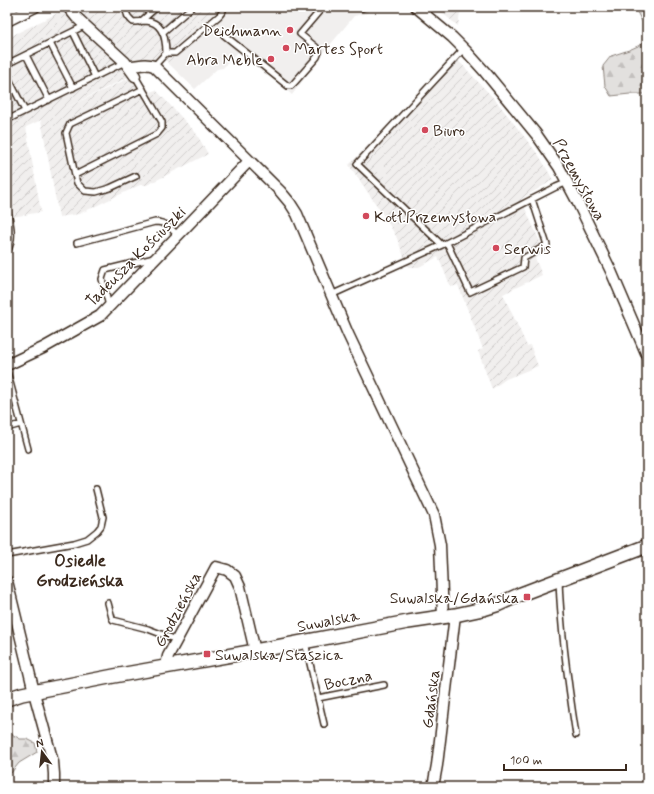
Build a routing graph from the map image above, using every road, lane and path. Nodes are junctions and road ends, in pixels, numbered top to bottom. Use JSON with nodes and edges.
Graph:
{"nodes":[{"id":1,"x":35,"y":7,"type":"edge"},
{"id":2,"x":68,"y":7,"type":"edge"},
{"id":3,"x":126,"y":7,"type":"edge"},
{"id":4,"x":157,"y":7,"type":"edge"},
{"id":5,"x":192,"y":7,"type":"edge"},
{"id":6,"x":222,"y":7,"type":"edge"},
{"id":7,"x":323,"y":7,"type":"edge"},
{"id":8,"x":360,"y":7,"type":"edge"},
{"id":9,"x":364,"y":7,"type":"edge"},
{"id":10,"x":416,"y":7,"type":"edge"},
{"id":11,"x":14,"y":12,"type":"edge"},
{"id":12,"x":7,"y":21,"type":"edge"},
{"id":13,"x":140,"y":22,"type":"junction"},
{"id":14,"x":86,"y":26,"type":"junction"},
{"id":15,"x":74,"y":32,"type":"junction"},
{"id":16,"x":162,"y":32,"type":"junction"},
{"id":17,"x":224,"y":35,"type":"dead end"},
{"id":18,"x":50,"y":43,"type":"junction"},
{"id":19,"x":166,"y":53,"type":"junction"},
{"id":20,"x":460,"y":53,"type":"dead end"},
{"id":21,"x":26,"y":55,"type":"junction"},
{"id":22,"x":7,"y":64,"type":"edge"},
{"id":23,"x":126,"y":64,"type":"junction"},
{"id":24,"x":154,"y":66,"type":"junction"},
{"id":25,"x":7,"y":75,"type":"edge"},
{"id":26,"x":135,"y":76,"type":"joint"},
{"id":27,"x":95,"y":77,"type":"junction"},
{"id":28,"x":73,"y":88,"type":"junction"},
{"id":29,"x":143,"y":89,"type":"junction"},
{"id":30,"x":49,"y":100,"type":"junction"},
{"id":31,"x":25,"y":111,"type":"junction"},
{"id":32,"x":7,"y":120,"type":"edge"},
{"id":33,"x":248,"y":161,"type":"junction"},
{"id":34,"x":75,"y":175,"type":"junction"},
{"id":35,"x":136,"y":176,"type":"dead end"},
{"id":36,"x":568,"y":182,"type":"junction"},
{"id":37,"x":532,"y":199,"type":"junction"},
{"id":38,"x":7,"y":208,"type":"edge"},
{"id":39,"x":178,"y":236,"type":"junction"},
{"id":40,"x":76,"y":243,"type":"dead end"},
{"id":41,"x":445,"y":244,"type":"junction"},
{"id":42,"x":7,"y":252,"type":"edge"},
{"id":43,"x":157,"y":257,"type":"junction"},
{"id":44,"x":331,"y":295,"type":"junction"},
{"id":45,"x":109,"y":306,"type":"junction"},
{"id":46,"x":647,"y":355,"type":"edge"},
{"id":47,"x":7,"y":365,"type":"edge"},
{"id":48,"x":7,"y":371,"type":"edge"},
{"id":49,"x":21,"y":424,"type":"junction"},
{"id":50,"x":7,"y":428,"type":"edge"},
{"id":51,"x":28,"y":449,"type":"dead end"},
{"id":52,"x":96,"y":489,"type":"dead end"},
{"id":53,"x":647,"y":546,"type":"edge"},
{"id":54,"x":7,"y":555,"type":"edge"},
{"id":55,"x":559,"y":579,"type":"junction"},
{"id":56,"x":7,"y":581,"type":"edge"},
{"id":57,"x":108,"y":603,"type":"dead end"},
{"id":58,"x":449,"y":616,"type":"junction"},
{"id":59,"x":177,"y":640,"type":"junction"},
{"id":60,"x":305,"y":641,"type":"junction"},
{"id":61,"x":255,"y":650,"type":"junction"},
{"id":62,"x":168,"y":666,"type":"junction"},
{"id":63,"x":384,"y":685,"type":"dead end"},
{"id":64,"x":34,"y":692,"type":"junction"},
{"id":65,"x":318,"y":698,"type":"junction"},
{"id":66,"x":7,"y":699,"type":"edge"},
{"id":67,"x":324,"y":724,"type":"dead end"},
{"id":68,"x":576,"y":735,"type":"dead end"},
{"id":69,"x":54,"y":787,"type":"edge"},
{"id":70,"x":433,"y":787,"type":"edge"}],
"edges":[{"from":1,"to":11,"type":"street"},
{"from":2,"to":14,"type":"street"},
{"from":3,"to":13,"type":"lane"},
{"from":4,"to":13,"type":"lane"},
{"from":5,"to":16,"type":"lane"},
{"from":6,"to":19,"type":"lane"},
{"from":7,"to":17,"type":"lane"},
{"from":8,"to":9,"type":"lane"},
{"from":10,"to":36,"type":"street","name":"Przemysłowa"},
{"from":11,"to":12,"type":"street"},
{"from":13,"to":16,"type":"lane"},
{"from":14,"to":15,"type":"lane"},
{"from":14,"to":23,"type":"street"},
{"from":15,"to":18,"type":"lane"},
{"from":15,"to":27,"type":"lane"},
{"from":16,"to":19,"type":"lane"},
{"from":18,"to":21,"type":"lane"},
{"from":18,"to":28,"type":"lane"},
{"from":19,"to":24,"type":"lane"},
{"from":20,"to":41,"type":"lane"},
{"from":21,"to":22,"type":"lane"},
{"from":21,"to":30,"type":"lane"},
{"from":23,"to":24,"type":"street"},
{"from":23,"to":26,"type":"street"},
{"from":23,"to":27,"type":"lane"},
{"from":24,"to":33,"type":"street","name":"Gdańska"},
{"from":25,"to":31,"type":"lane"},
{"from":26,"to":29,"type":"lane"},
{"from":27,"to":28,"type":"lane"},
{"from":28,"to":30,"type":"lane"},
{"from":29,"to":34,"type":"lane"},
{"from":29,"to":34,"type":"lane"},
{"from":30,"to":31,"type":"lane"},
{"from":31,"to":32,"type":"lane"},
{"from":33,"to":39,"type":"street","name":"Tadeusza Kościuszki"},
{"from":33,"to":44,"type":"street","name":"Gdańska"},
{"from":34,"to":35,"type":"lane"},
{"from":36,"to":37,"type":"lane"},
{"from":36,"to":46,"type":"street","name":"Przemysłowa"},
{"from":37,"to":41,"type":"lane"},
{"from":37,"to":41,"type":"lane"},
{"from":38,"to":42,"type":"lane"},
{"from":39,"to":40,"type":"lane"},
{"from":39,"to":43,"type":"street","name":"Tadeusza Kościuszki"},
{"from":41,"to":44,"type":"lane"},
{"from":43,"to":45,"type":"street","name":"Tadeusza Kościuszki"},
{"from":43,"to":45,"type":"lane"},
{"from":44,"to":58,"type":"street","name":"Gdańska"},
{"from":45,"to":47,"type":"street","name":"Tadeusza Kościuszki"},
{"from":48,"to":49,"type":"lane"},
{"from":49,"to":50,"type":"lane"},
{"from":49,"to":51,"type":"lane"},
{"from":52,"to":54,"type":"lane"},
{"from":53,"to":55,"type":"street","name":"Suwalska"},
{"from":55,"to":58,"type":"street","name":"Suwalska"},
{"from":55,"to":68,"type":"lane"},
{"from":56,"to":64,"type":"street"},
{"from":57,"to":59,"type":"lane"},
{"from":58,"to":60,"type":"street","name":"Suwalska"},
{"from":58,"to":70,"type":"street","name":"Gdańska"},
{"from":59,"to":61,"type":"street","name":"Grodzieńska"},
{"from":59,"to":62,"type":"street","name":"Grodzieńska"},
{"from":60,"to":61,"type":"street","name":"Suwalska"},
{"from":60,"to":65,"type":"lane","name":"Boczna"},
{"from":61,"to":62,"type":"street","name":"Suwalska"},
{"from":62,"to":64,"type":"street","name":"Suwalska"},
{"from":63,"to":65,"type":"lane","name":"Boczna"},
{"from":64,"to":66,"type":"street","name":"Suwalska"},
{"from":64,"to":69,"type":"street"},
{"from":65,"to":67,"type":"lane","name":"Boczna"}]}
